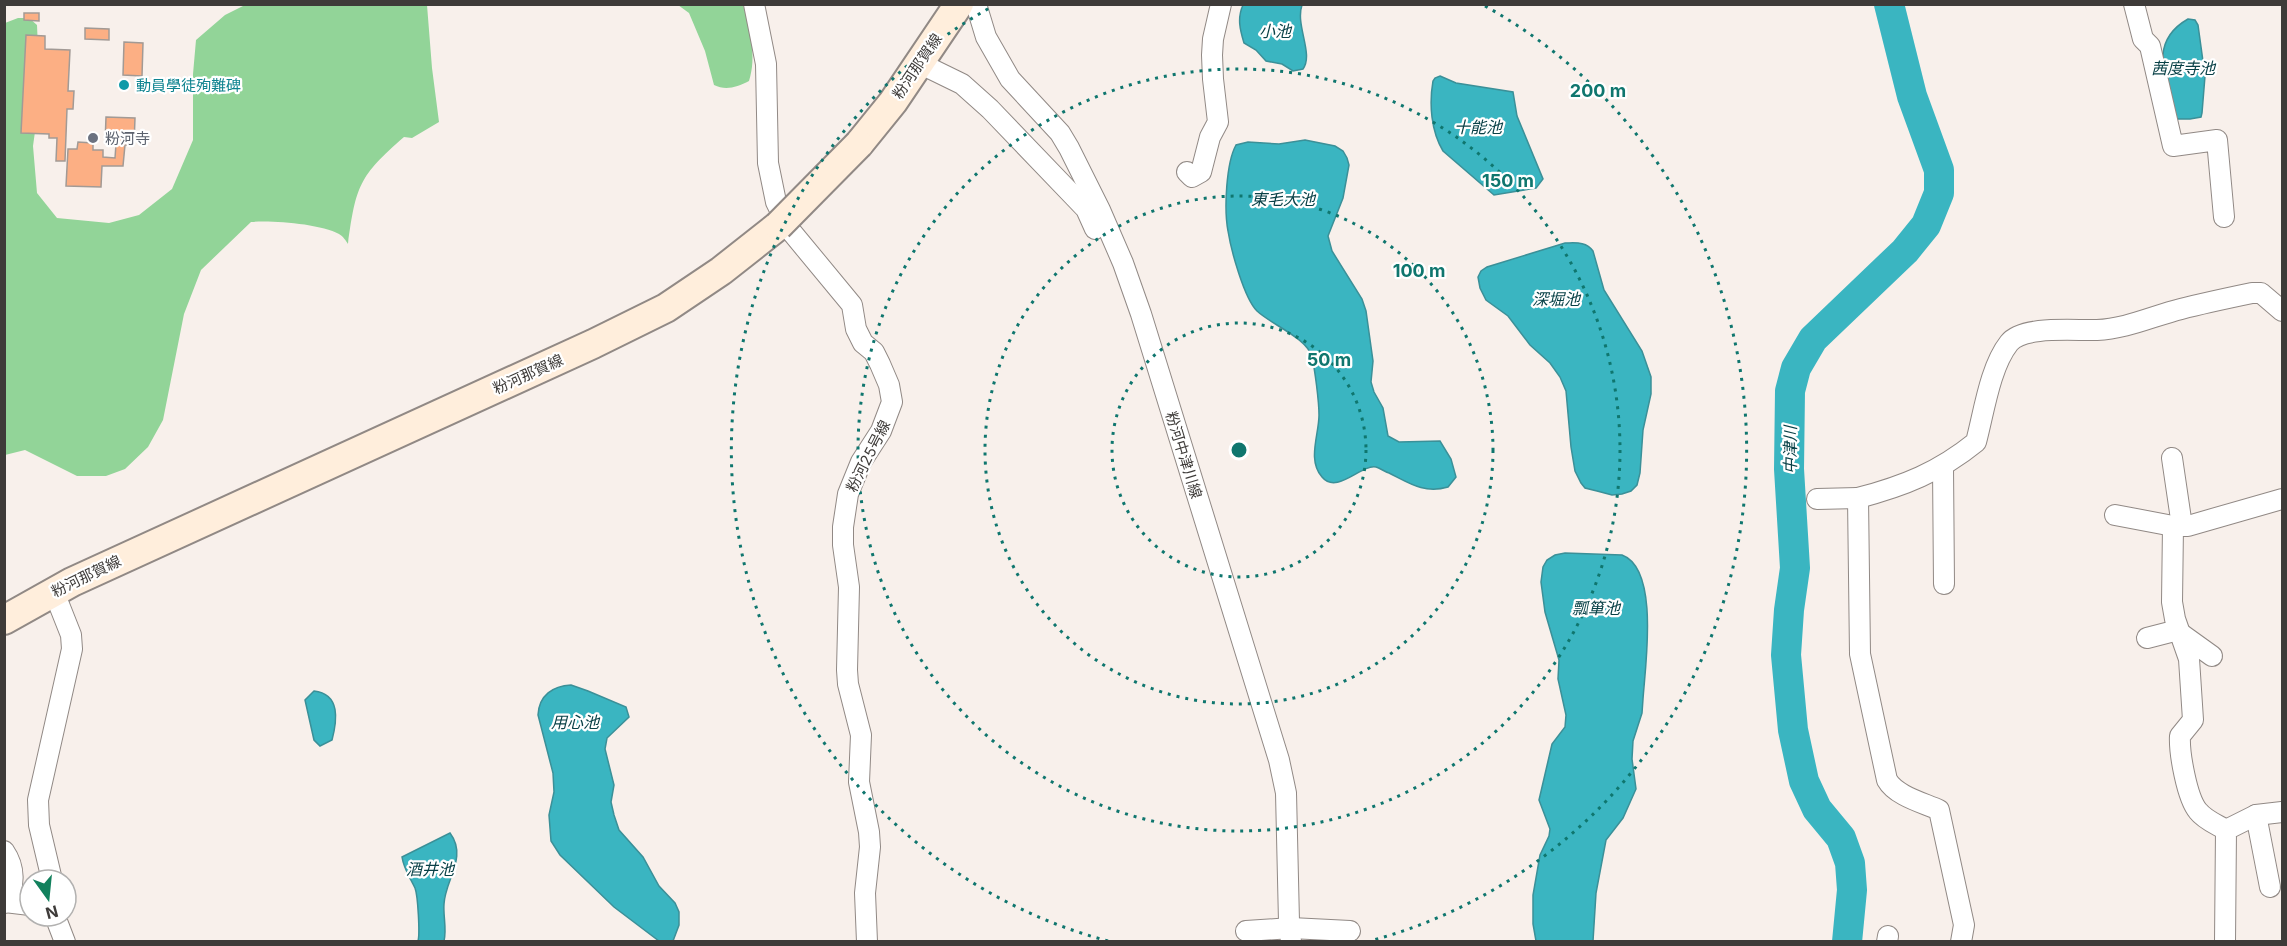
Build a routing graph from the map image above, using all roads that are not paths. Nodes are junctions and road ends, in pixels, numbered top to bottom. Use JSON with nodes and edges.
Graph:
{"nodes":[{"id":1,"x":754,"y":4,"type":"edge"},
{"id":2,"x":976,"y":4,"type":"edge"},
{"id":3,"x":1221,"y":4,"type":"edge"},
{"id":4,"x":2134,"y":4,"type":"edge"},
{"id":5,"x":953,"y":14,"type":"edge"},
{"id":6,"x":919,"y":63,"type":"junction"},
{"id":7,"x":1187,"y":172,"type":"dead end"},
{"id":8,"x":2224,"y":217,"type":"dead end"},
{"id":9,"x":1121,"y":260,"type":"junction"},
{"id":10,"x":2283,"y":311,"type":"edge"},
{"id":11,"x":2172,"y":458,"type":"dead end"},
{"id":12,"x":1943,"y":467,"type":"junction"},
{"id":13,"x":1858,"y":498,"type":"junction"},
{"id":14,"x":1817,"y":499,"type":"dead end"},
{"id":15,"x":2283,"y":499,"type":"edge"},
{"id":16,"x":2115,"y":514,"type":"dead end"},
{"id":17,"x":2178,"y":526,"type":"junction"},
{"id":18,"x":1944,"y":584,"type":"dead end"},
{"id":19,"x":54,"y":591,"type":"junction"},
{"id":20,"x":8,"y":617,"type":"edge"},
{"id":21,"x":2179,"y":632,"type":"junction"},
{"id":22,"x":2147,"y":638,"type":"dead end"},
{"id":23,"x":2212,"y":656,"type":"dead end"},
{"id":24,"x":2283,"y":812,"type":"edge"},
{"id":25,"x":2256,"y":816,"type":"junction"},
{"id":26,"x":2226,"y":830,"type":"junction"},
{"id":27,"x":4,"y":851,"type":"edge"},
{"id":28,"x":49,"y":868,"type":"edge"},
{"id":29,"x":2270,"y":887,"type":"dead end"},
{"id":30,"x":5,"y":902,"type":"edge"},
{"id":31,"x":1246,"y":931,"type":"dead end"},
{"id":32,"x":1350,"y":931,"type":"dead end"},
{"id":33,"x":1291,"y":935,"type":"edge"},
{"id":34,"x":867,"y":942,"type":"edge"},
{"id":35,"x":1961,"y":942,"type":"edge"},
{"id":36,"x":2225,"y":942,"type":"edge"}],
"edges":[{"from":1,"to":34,"type":"street","name":"粉河25号線"},
{"from":2,"to":9,"type":"street","name":"粉河中津川線"},
{"from":3,"to":7,"type":"street"},
{"from":4,"to":8,"type":"street"},
{"from":5,"to":6,"type":"main road","name":"粉河那賀線"},
{"from":6,"to":9,"type":"street"},
{"from":6,"to":19,"type":"main road","name":"粉河那賀線","bridge":true},
{"from":9,"to":33,"type":"street","name":"粉河中津川線"},
{"from":10,"to":12,"type":"street"},
{"from":11,"to":17,"type":"street"},
{"from":12,"to":13,"type":"street"},
{"from":12,"to":18,"type":"street"},
{"from":13,"to":14,"type":"street"},
{"from":13,"to":35,"type":"street"},
{"from":15,"to":17,"type":"street"},
{"from":16,"to":17,"type":"street"},
{"from":17,"to":21,"type":"street"},
{"from":19,"to":20,"type":"main road","name":"粉河那賀線"},
{"from":19,"to":28,"type":"street"},
{"from":21,"to":22,"type":"street"},
{"from":21,"to":23,"type":"street"},
{"from":21,"to":26,"type":"street"},
{"from":24,"to":25,"type":"street"},
{"from":25,"to":26,"type":"street"},
{"from":25,"to":29,"type":"street"},
{"from":26,"to":36,"type":"street"},
{"from":27,"to":30,"type":"street"},
{"from":31,"to":33,"type":"street"},
{"from":32,"to":33,"type":"street"}]}
